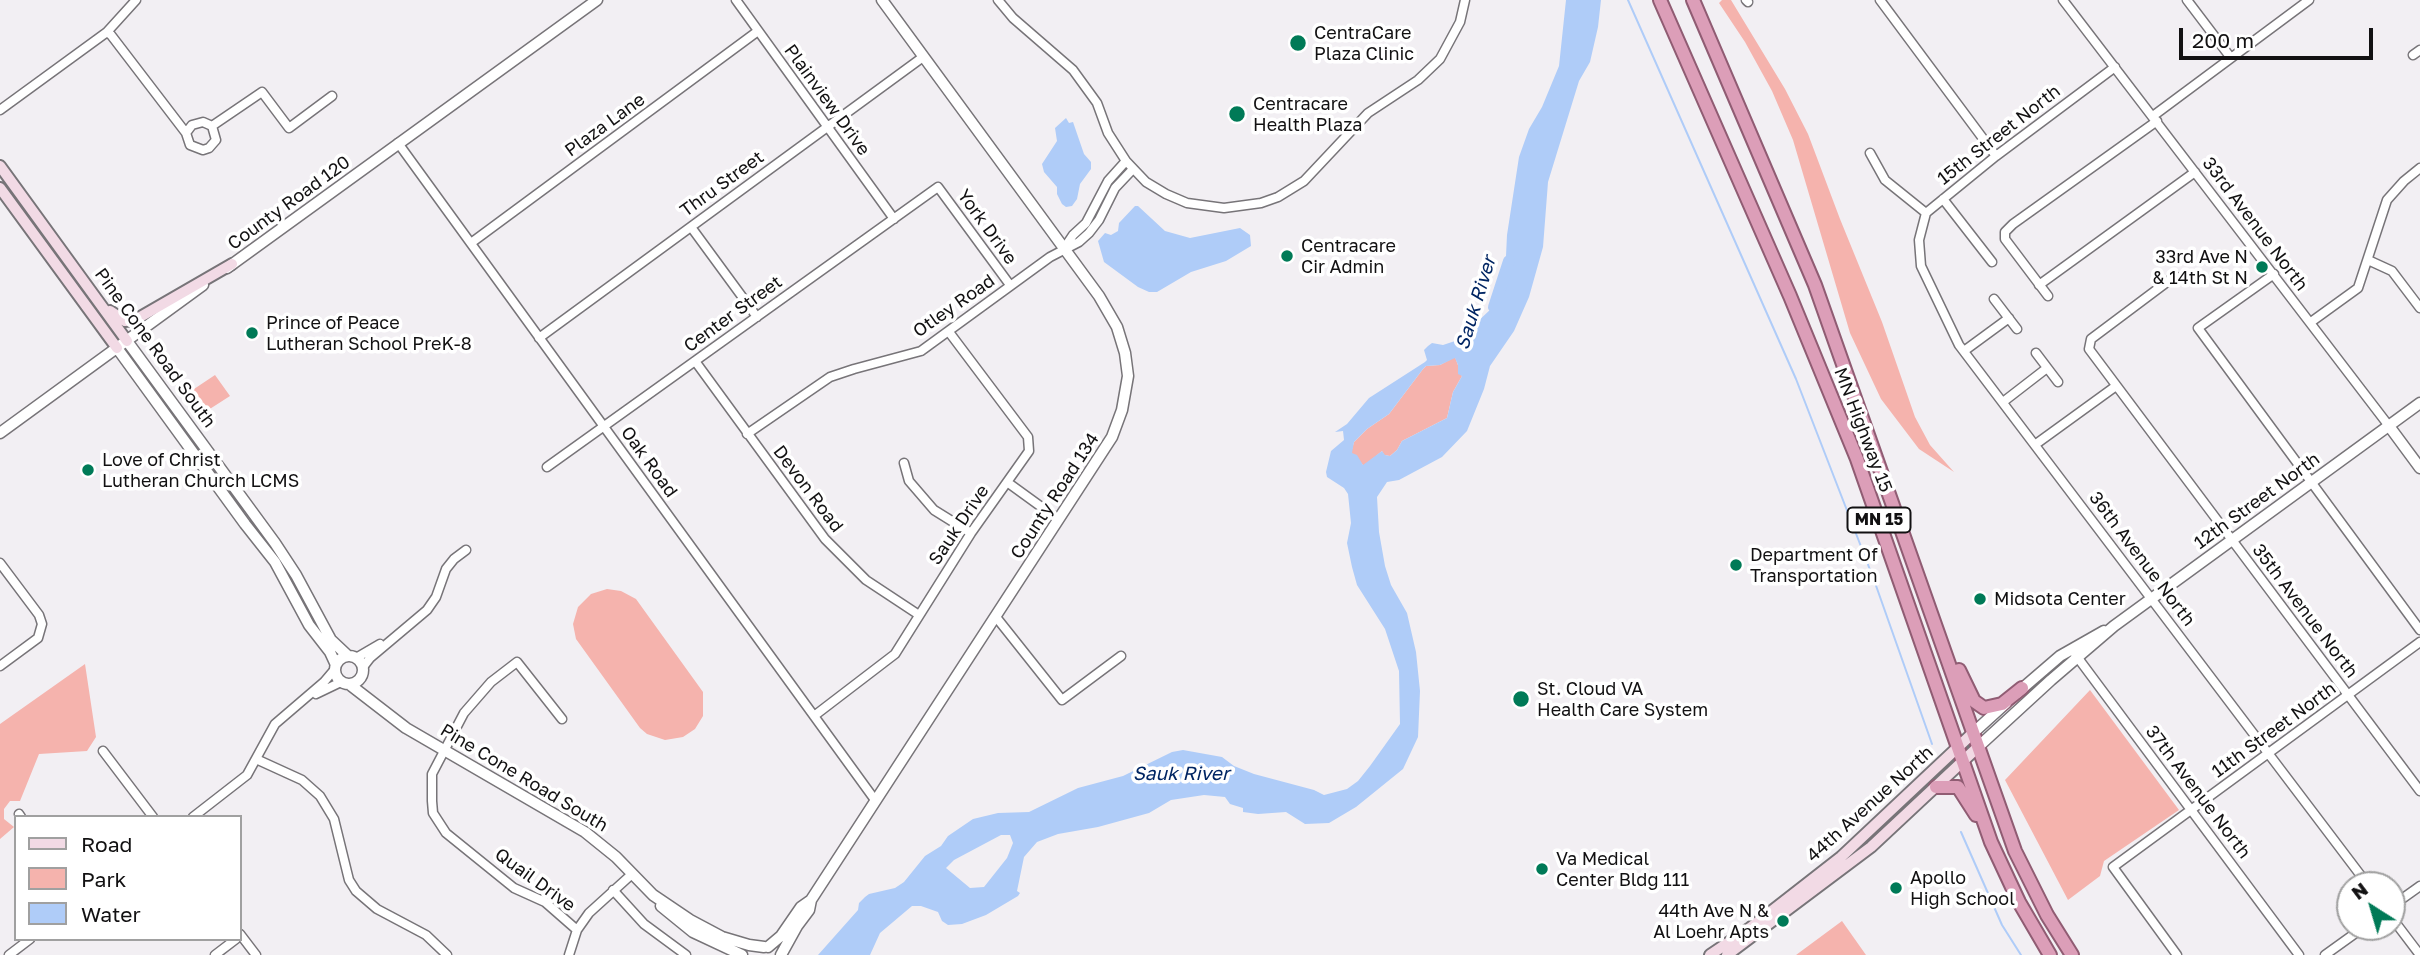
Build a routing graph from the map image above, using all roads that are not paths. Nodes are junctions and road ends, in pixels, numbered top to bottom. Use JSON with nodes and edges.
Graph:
{"nodes":[{"id":1,"x":136,"y":0,"type":"edge"},
{"id":2,"x":597,"y":0,"type":"edge"},
{"id":3,"x":736,"y":0,"type":"edge"},
{"id":4,"x":882,"y":0,"type":"edge"},
{"id":5,"x":998,"y":0,"type":"edge"},
{"id":6,"x":1465,"y":0,"type":"edge"},
{"id":7,"x":1660,"y":0,"type":"edge"},
{"id":8,"x":1693,"y":0,"type":"edge"},
{"id":9,"x":1880,"y":0,"type":"edge"},
{"id":10,"x":2063,"y":0,"type":"edge"},
{"id":11,"x":2187,"y":0,"type":"edge"},
{"id":12,"x":2307,"y":0,"type":"edge"},
{"id":13,"x":758,"y":31,"type":"junction"},
{"id":14,"x":107,"y":32,"type":"junction"},
{"id":15,"x":923,"y":57,"type":"junction"},
{"id":16,"x":2231,"y":58,"type":"junction"},
{"id":17,"x":2115,"y":66,"type":"junction"},
{"id":18,"x":332,"y":96,"type":"dead end"},
{"id":19,"x":0,"y":110,"type":"edge"},
{"id":20,"x":2155,"y":119,"type":"junction"},
{"id":21,"x":212,"y":126,"type":"junction"},
{"id":22,"x":827,"y":127,"type":"junction"},
{"id":23,"x":186,"y":133,"type":"junction"},
{"id":24,"x":398,"y":143,"type":"junction"},
{"id":25,"x":1870,"y":153,"type":"dead end"},
{"id":26,"x":1996,"y":156,"type":"junction"},
{"id":27,"x":1126,"y":161,"type":"junction"},
{"id":28,"x":0,"y":166,"type":"edge"},
{"id":29,"x":1133,"y":169,"type":"junction"},
{"id":30,"x":2420,"y":169,"type":"edge"},
{"id":31,"x":2195,"y":172,"type":"junction"},
{"id":32,"x":938,"y":187,"type":"joint"},
{"id":33,"x":0,"y":188,"type":"edge"},
{"id":34,"x":1943,"y":199,"type":"junction"},
{"id":35,"x":1926,"y":213,"type":"junction"},
{"id":36,"x":894,"y":219,"type":"junction"},
{"id":37,"x":691,"y":226,"type":"junction"},
{"id":38,"x":471,"y":243,"type":"junction"},
{"id":39,"x":1063,"y":249,"type":"junction"},
{"id":40,"x":2368,"y":260,"type":"junction"},
{"id":41,"x":1992,"y":262,"type":"dead end"},
{"id":42,"x":232,"y":264,"type":"junction"},
{"id":43,"x":2274,"y":274,"type":"junction"},
{"id":44,"x":2175,"y":276,"type":"dead end"},
{"id":45,"x":1010,"y":285,"type":"junction"},
{"id":46,"x":2039,"y":285,"type":"junction"},
{"id":47,"x":2048,"y":296,"type":"dead end"},
{"id":48,"x":1994,"y":299,"type":"dead end"},
{"id":49,"x":101,"y":303,"type":"junction"},
{"id":50,"x":2420,"y":308,"type":"edge"},
{"id":51,"x":757,"y":317,"type":"junction"},
{"id":52,"x":2009,"y":318,"type":"junction"},
{"id":53,"x":2311,"y":322,"type":"junction"},
{"id":54,"x":2017,"y":329,"type":"dead end"},
{"id":55,"x":949,"y":332,"type":"junction"},
{"id":56,"x":539,"y":338,"type":"junction"},
{"id":57,"x":122,"y":345,"type":"junction"},
{"id":58,"x":1964,"y":351,"type":"junction"},
{"id":59,"x":2036,"y":353,"type":"dead end"},
{"id":60,"x":695,"y":361,"type":"junction"},
{"id":61,"x":2047,"y":368,"type":"junction"},
{"id":62,"x":2058,"y":382,"type":"dead end"},
{"id":63,"x":2116,"y":386,"type":"junction"},
{"id":64,"x":2003,"y":402,"type":"junction"},
{"id":65,"x":2420,"y":403,"type":"edge"},
{"id":66,"x":604,"y":426,"type":"junction"},
{"id":67,"x":2389,"y":426,"type":"junction"},
{"id":68,"x":0,"y":433,"type":"edge"},
{"id":69,"x":747,"y":434,"type":"junction"},
{"id":70,"x":2036,"y":444,"type":"junction"},
{"id":71,"x":905,"y":463,"type":"dead end"},
{"id":72,"x":547,"y":467,"type":"dead end"},
{"id":73,"x":2420,"y":468,"type":"edge"},
{"id":74,"x":1007,"y":482,"type":"junction"},
{"id":75,"x":2312,"y":482,"type":"junction"},
{"id":76,"x":1058,"y":519,"type":"junction"},
{"id":77,"x":971,"y":533,"type":"junction"},
{"id":78,"x":2233,"y":541,"type":"junction"},
{"id":79,"x":466,"y":550,"type":"dead end"},
{"id":80,"x":0,"y":563,"type":"edge"},
{"id":81,"x":1920,"y":580,"type":"junction"},
{"id":82,"x":2152,"y":598,"type":"junction"},
{"id":83,"x":919,"y":615,"type":"junction"},
{"id":84,"x":996,"y":617,"type":"junction"},
{"id":85,"x":2420,"y":629,"type":"edge"},
{"id":86,"x":2420,"y":642,"type":"edge"},
{"id":87,"x":2074,"y":653,"type":"junction"},
{"id":88,"x":1121,"y":656,"type":"dead end"},
{"id":89,"x":357,"y":665,"type":"junction"},
{"id":90,"x":0,"y":666,"type":"edge"},
{"id":91,"x":335,"y":667,"type":"junction"},
{"id":92,"x":345,"y":683,"type":"junction"},
{"id":93,"x":2022,"y":688,"type":"junction"},
{"id":94,"x":2348,"y":695,"type":"junction"},
{"id":95,"x":295,"y":706,"type":"junction"},
{"id":96,"x":377,"y":706,"type":"junction"},
{"id":97,"x":814,"y":716,"type":"junction"},
{"id":98,"x":562,"y":719,"type":"dead end"},
{"id":99,"x":1973,"y":733,"type":"junction"},
{"id":100,"x":1960,"y":747,"type":"junction"},
{"id":101,"x":1978,"y":747,"type":"junction"},
{"id":102,"x":444,"y":749,"type":"junction"},
{"id":103,"x":103,"y":751,"type":"dead end"},
{"id":104,"x":2269,"y":753,"type":"junction"},
{"id":105,"x":256,"y":760,"type":"junction"},
{"id":106,"x":1964,"y":760,"type":"junction"},
{"id":107,"x":1936,"y":786,"type":"junction"},
{"id":108,"x":2420,"y":791,"type":"edge"},
{"id":109,"x":875,"y":800,"type":"junction"},
{"id":110,"x":2192,"y":809,"type":"junction"},
{"id":111,"x":151,"y":815,"type":"edge"},
{"id":112,"x":197,"y":815,"type":"edge"},
{"id":113,"x":1991,"y":842,"type":"junction"},
{"id":114,"x":2358,"y":871,"type":"edge"},
{"id":115,"x":632,"y":874,"type":"junction"},
{"id":116,"x":647,"y":889,"type":"junction"},
{"id":117,"x":613,"y":890,"type":"junction"},
{"id":118,"x":811,"y":900,"type":"junction"},
{"id":119,"x":1790,"y":902,"type":"junction"},
{"id":120,"x":578,"y":930,"type":"junction"},
{"id":121,"x":2406,"y":936,"type":"edge"},
{"id":122,"x":242,"y":939,"type":"edge"},
{"id":123,"x":27,"y":941,"type":"edge"},
{"id":124,"x":233,"y":941,"type":"edge"},
{"id":125,"x":2344,"y":941,"type":"edge"},
{"id":126,"x":766,"y":947,"type":"junction"},
{"id":127,"x":9,"y":955,"type":"edge"},
{"id":128,"x":215,"y":955,"type":"edge"},
{"id":129,"x":256,"y":955,"type":"edge"},
{"id":130,"x":447,"y":955,"type":"edge"},
{"id":131,"x":569,"y":955,"type":"edge"},
{"id":132,"x":686,"y":955,"type":"edge"},
{"id":133,"x":743,"y":955,"type":"edge"},
{"id":134,"x":753,"y":955,"type":"edge"},
{"id":135,"x":780,"y":955,"type":"edge"},
{"id":136,"x":1710,"y":955,"type":"edge"},
{"id":137,"x":1727,"y":955,"type":"edge"},
{"id":138,"x":2050,"y":955,"type":"edge"},
{"id":139,"x":2072,"y":955,"type":"edge"},
{"id":140,"x":2177,"y":955,"type":"edge"},
{"id":141,"x":2299,"y":955,"type":"edge"},
{"id":142,"x":2325,"y":955,"type":"edge"},
{"id":143,"x":2420,"y":955,"type":"edge"}],
"edges":[{"from":1,"to":14,"type":"street"},
{"from":2,"to":24,"type":"street","name":"County Road 120"},
{"from":3,"to":13,"type":"street","name":"Plainview Drive"},
{"from":4,"to":15,"type":"street","name":"County Road 134"},
{"from":5,"to":27,"type":"street"},
{"from":6,"to":29,"type":"street"},
{"from":7,"to":100,"type":"highway","name":"MN Highway 15","number":"MN 15"},
{"from":8,"to":81,"type":"highway","name":"MN Highway 15","number":"MN 15"},
{"from":9,"to":26,"type":"street"},
{"from":10,"to":17,"type":"street","name":"33rd Avenue North"},
{"from":11,"to":16,"type":"street"},
{"from":12,"to":16,"type":"street"},
{"from":13,"to":22,"type":"street","name":"Plainview Drive"},
{"from":13,"to":38,"type":"street","name":"Plaza Lane"},
{"from":14,"to":19,"type":"street"},
{"from":14,"to":23,"type":"street"},
{"from":15,"to":22,"type":"street","name":"Thru Street"},
{"from":15,"to":39,"type":"street","name":"County Road 134"},
{"from":16,"to":20,"type":"street"},
{"from":17,"to":20,"type":"street","name":"33rd Avenue North"},
{"from":17,"to":26,"type":"street","name":"15th Street North"},
{"from":18,"to":21,"type":"street"},
{"from":20,"to":31,"type":"street","name":"33rd Avenue North"},
{"from":20,"to":46,"type":"street"},
{"from":21,"to":23,"type":"street"},
{"from":21,"to":23,"type":"street"},
{"from":22,"to":36,"type":"street","name":"Plainview Drive"},
{"from":22,"to":37,"type":"street","name":"Thru Street"},
{"from":24,"to":38,"type":"street","name":"Oak Road"},
{"from":24,"to":42,"type":"street","name":"County Road 120"},
{"from":25,"to":35,"type":"street"},
{"from":26,"to":34,"type":"street","name":"15th Street North"},
{"from":27,"to":29,"type":"street"},
{"from":27,"to":39,"type":"street"},
{"from":28,"to":49,"type":"main road","name":"Pine Cone Road South"},
{"from":29,"to":39,"type":"street"},
{"from":30,"to":40,"type":"street"},
{"from":31,"to":43,"type":"street","name":"33rd Avenue North"},
{"from":31,"to":46,"type":"street"},
{"from":32,"to":36,"type":"street","name":"Center Street"},
{"from":32,"to":45,"type":"street","name":"York Drive"},
{"from":33,"to":57,"type":"main road","name":"Pine Cone Road South"},
{"from":34,"to":35,"type":"street","name":"15th Street North"},
{"from":34,"to":41,"type":"street"},
{"from":35,"to":58,"type":"street","name":"36th Avenue North"},
{"from":36,"to":51,"type":"street","name":"Center Street"},
{"from":37,"to":51,"type":"street"},
{"from":37,"to":56,"type":"street","name":"Thru Street"},
{"from":38,"to":56,"type":"street","name":"Oak Road"},
{"from":39,"to":45,"type":"street","name":"Otley Road"},
{"from":39,"to":76,"type":"street","name":"County Road 134"},
{"from":40,"to":50,"type":"street"},
{"from":40,"to":53,"type":"street"},
{"from":42,"to":49,"type":"main road"},
{"from":42,"to":57,"type":"street","name":"County Road 120"},
{"from":43,"to":53,"type":"street","name":"33rd Avenue North"},
{"from":43,"to":75,"type":"street"},
{"from":44,"to":63,"type":"street","name":"35th Avenue North"},
{"from":45,"to":55,"type":"street","name":"Otley Road"},
{"from":46,"to":47,"type":"street"},
{"from":48,"to":52,"type":"street"},
{"from":49,"to":57,"type":"main road","name":"Pine Cone Road South"},
{"from":51,"to":60,"type":"street","name":"Center Street"},
{"from":52,"to":54,"type":"street"},
{"from":52,"to":58,"type":"street"},
{"from":53,"to":67,"type":"street","name":"33rd Avenue North"},
{"from":55,"to":69,"type":"street","name":"Otley Road"},
{"from":55,"to":74,"type":"street","name":"Sauk Drive"},
{"from":56,"to":66,"type":"street","name":"Oak Road"},
{"from":57,"to":68,"type":"street","name":"County Road 120"},
{"from":57,"to":89,"type":"street","name":"Pine Cone Road South"},
{"from":57,"to":91,"type":"street","name":"Pine Cone Road South"},
{"from":58,"to":64,"type":"street","name":"36th Avenue North"},
{"from":59,"to":61,"type":"street"},
{"from":60,"to":66,"type":"street","name":"Center Street"},
{"from":60,"to":69,"type":"street","name":"Devon Road"},
{"from":61,"to":62,"type":"street"},
{"from":61,"to":64,"type":"street"},
{"from":63,"to":70,"type":"street"},
{"from":63,"to":78,"type":"street","name":"35th Avenue North"},
{"from":64,"to":70,"type":"street","name":"36th Avenue North"},
{"from":65,"to":67,"type":"street","name":"12th Street North"},
{"from":66,"to":72,"type":"street","name":"Center Street"},
{"from":66,"to":97,"type":"street","name":"Oak Road"},
{"from":67,"to":73,"type":"street","name":"33rd Avenue North"},
{"from":67,"to":75,"type":"street","name":"12th Street North"},
{"from":69,"to":83,"type":"street","name":"Devon Road"},
{"from":70,"to":82,"type":"street","name":"36th Avenue North"},
{"from":71,"to":77,"type":"street"},
{"from":74,"to":76,"type":"street"},
{"from":74,"to":77,"type":"street","name":"Sauk Drive"},
{"from":75,"to":78,"type":"street","name":"12th Street North"},
{"from":75,"to":85,"type":"street"},
{"from":76,"to":84,"type":"street","name":"County Road 134"},
{"from":77,"to":83,"type":"street","name":"Sauk Drive"},
{"from":78,"to":82,"type":"street","name":"12th Street North"},
{"from":78,"to":94,"type":"street","name":"35th Avenue North"},
{"from":79,"to":89,"type":"street"},
{"from":80,"to":90,"type":"street"},
{"from":81,"to":93,"type":"highway"},
{"from":81,"to":99,"type":"highway","name":"MN Highway 15","number":"MN 15"},
{"from":82,"to":87,"type":"street","name":"12th Street North"},
{"from":82,"to":104,"type":"street","name":"36th Avenue North"},
{"from":83,"to":97,"type":"street","name":"Sauk Drive"},
{"from":84,"to":88,"type":"street"},
{"from":84,"to":109,"type":"street","name":"County Road 134"},
{"from":86,"to":94,"type":"street","name":"11th Street North"},
{"from":87,"to":93,"type":"street","name":"12th Street North"},
{"from":87,"to":101,"type":"street","name":"12th Street North"},
{"from":87,"to":110,"type":"street","name":"37th Avenue North"},
{"from":89,"to":91,"type":"street"},
{"from":89,"to":92,"type":"street"},
{"from":89,"to":96,"type":"street","name":"Pine Cone Road South"},
{"from":91,"to":92,"type":"street"},
{"from":91,"to":95,"type":"street"},
{"from":92,"to":95,"type":"street"},
{"from":92,"to":96,"type":"street","name":"Pine Cone Road South"},
{"from":93,"to":99,"type":"street","name":"12th Street North"},
{"from":94,"to":104,"type":"street","name":"11th Street North"},
{"from":94,"to":108,"type":"street","name":"35th Avenue North"},
{"from":95,"to":105,"type":"street"},
{"from":96,"to":102,"type":"street","name":"Pine Cone Road South"},
{"from":97,"to":109,"type":"street","name":"Oak Road"},
{"from":98,"to":102,"type":"street","name":"Quail Drive"},
{"from":99,"to":100,"type":"main road","name":"44th Avenue North"},
{"from":99,"to":101,"type":"highway","name":"MN Highway 15","number":"MN 15"},
{"from":100,"to":106,"type":"highway","name":"MN Highway 15","number":"MN 15"},
{"from":100,"to":119,"type":"main road","name":"44th Avenue North"},
{"from":101,"to":106,"type":"main road","name":"12th Street North"},
{"from":101,"to":139,"type":"highway","name":"MN Highway 15","number":"MN 15"},
{"from":102,"to":115,"type":"street","name":"Pine Cone Road South"},
{"from":102,"to":120,"type":"street","name":"Quail Drive"},
{"from":103,"to":111,"type":"street"},
{"from":104,"to":110,"type":"street","name":"11th Street North"},
{"from":104,"to":114,"type":"street","name":"36th Avenue North"},
{"from":105,"to":112,"type":"street"},
{"from":105,"to":130,"type":"street"},
{"from":106,"to":107,"type":"main road","name":"44th Avenue North"},
{"from":106,"to":113,"type":"highway","name":"MN Highway 15","number":"MN 15"},
{"from":107,"to":113,"type":"highway"},
{"from":107,"to":119,"type":"main road","name":"44th Avenue North"},
{"from":109,"to":118,"type":"street","name":"County Road 134"},
{"from":110,"to":140,"type":"street","name":"11th Street North"},
{"from":110,"to":141,"type":"street","name":"37th Avenue North"},
{"from":113,"to":138,"type":"highway","name":"MN Highway 15","number":"MN 15"},
{"from":115,"to":116,"type":"street","name":"Pine Cone Road South"},
{"from":115,"to":117,"type":"street"},
{"from":116,"to":126,"type":"street","name":"Pine Cone Road South"},
{"from":116,"to":133,"type":"street","name":"Pine Cone Road South"},
{"from":117,"to":120,"type":"street"},
{"from":117,"to":132,"type":"street"},
{"from":118,"to":126,"type":"street","name":"County Road 134"},
{"from":118,"to":135,"type":"street","name":"County Road 134"},
{"from":119,"to":136,"type":"main road"},
{"from":119,"to":137,"type":"main road"},
{"from":120,"to":131,"type":"street"},
{"from":121,"to":143,"type":"street"},
{"from":122,"to":129,"type":"street"},
{"from":123,"to":127,"type":"street"},
{"from":124,"to":128,"type":"street"},
{"from":125,"to":142,"type":"street"},
{"from":126,"to":134,"type":"street","name":"County Road 134"},
{"from":126,"to":135,"type":"street"}]}
